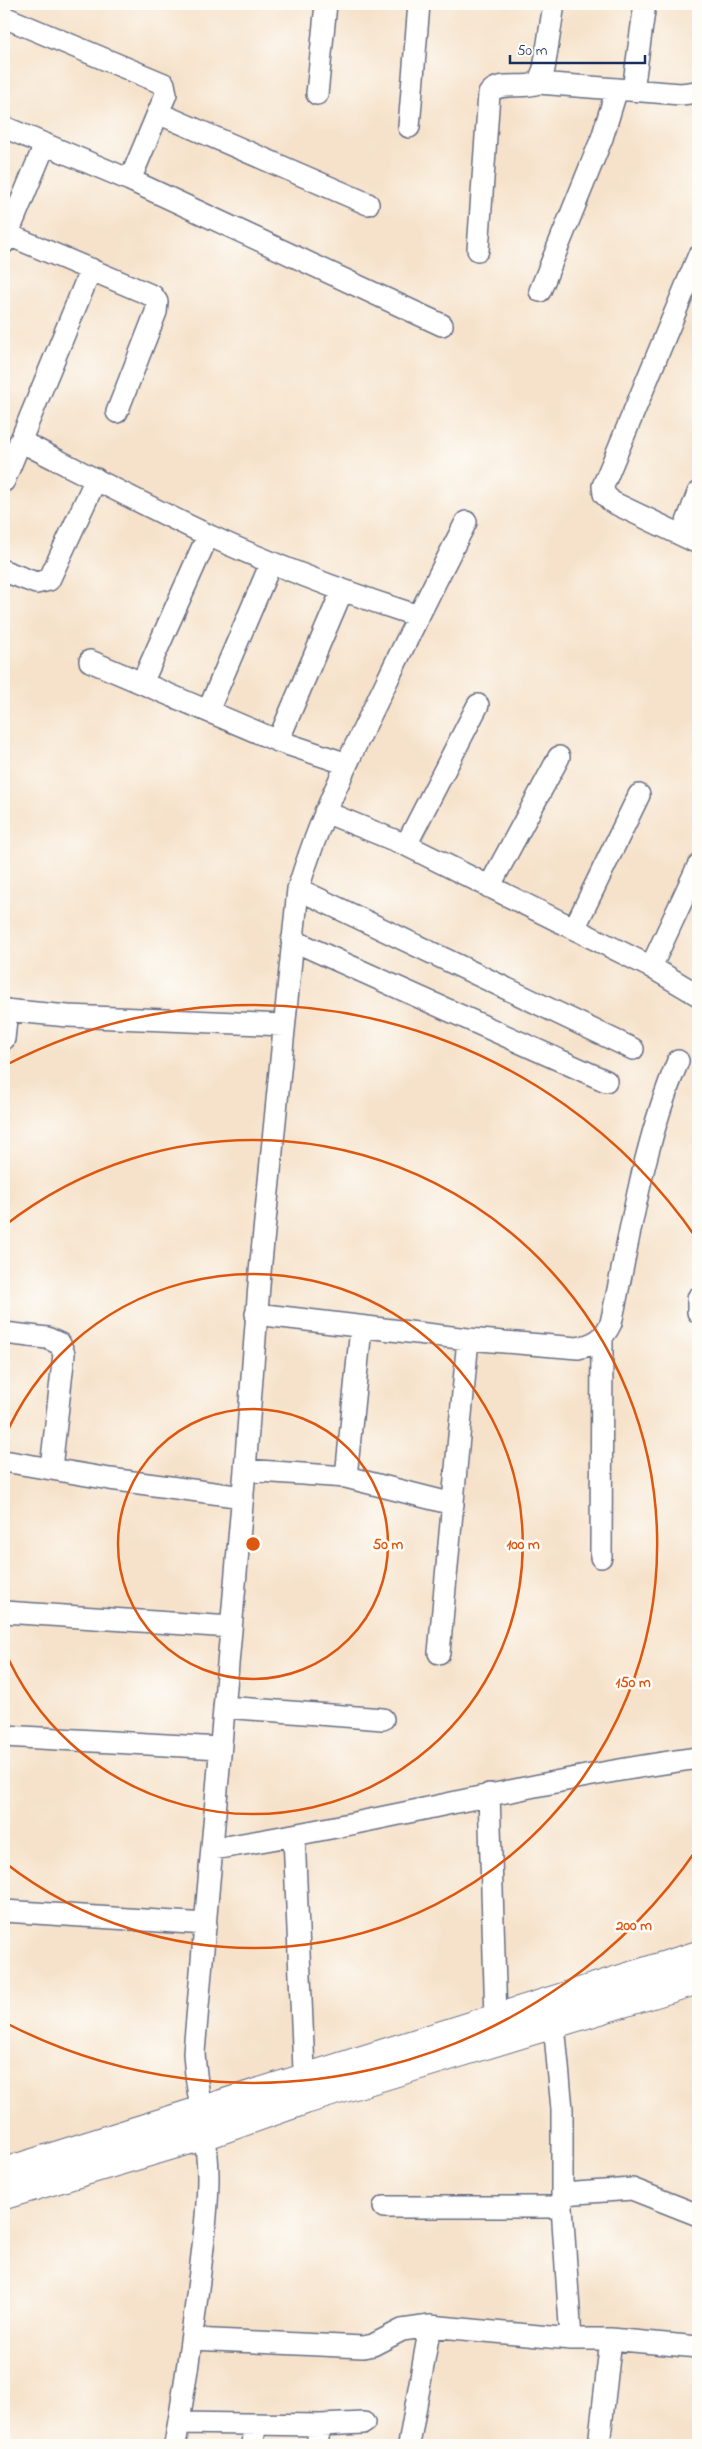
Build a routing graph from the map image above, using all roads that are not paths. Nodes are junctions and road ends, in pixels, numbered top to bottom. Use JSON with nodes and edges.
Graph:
{"nodes":[{"id":1,"x":326,"y":4,"type":"edge"},
{"id":2,"x":419,"y":4,"type":"edge"},
{"id":3,"x":554,"y":4,"type":"edge"},
{"id":4,"x":645,"y":4,"type":"edge"},
{"id":5,"x":4,"y":17,"type":"edge"},
{"id":6,"x":538,"y":83,"type":"junction"},
{"id":7,"x":625,"y":89,"type":"junction"},
{"id":8,"x":698,"y":92,"type":"edge"},
{"id":9,"x":317,"y":94,"type":"dead end"},
{"id":10,"x":158,"y":113,"type":"junction"},
{"id":11,"x":409,"y":127,"type":"dead end"},
{"id":12,"x":6,"y":133,"type":"edge"},
{"id":13,"x":45,"y":144,"type":"junction"},
{"id":14,"x":130,"y":180,"type":"junction"},
{"id":15,"x":368,"y":204,"type":"dead end"},
{"id":16,"x":5,"y":237,"type":"edge"},
{"id":17,"x":478,"y":250,"type":"dead end"},
{"id":18,"x":91,"y":269,"type":"junction"},
{"id":19,"x":696,"y":269,"type":"edge"},
{"id":20,"x":540,"y":291,"type":"dead end"},
{"id":21,"x":442,"y":325,"type":"dead end"},
{"id":22,"x":117,"y":412,"type":"dead end"},
{"id":23,"x":20,"y":441,"type":"junction"},
{"id":24,"x":96,"y":479,"type":"junction"},
{"id":25,"x":4,"y":481,"type":"edge"},
{"id":26,"x":698,"y":493,"type":"edge"},
{"id":27,"x":466,"y":522,"type":"dead end"},
{"id":28,"x":208,"y":535,"type":"junction"},
{"id":29,"x":690,"y":539,"type":"edge"},
{"id":30,"x":271,"y":563,"type":"junction"},
{"id":31,"x":4,"y":571,"type":"edge"},
{"id":32,"x":342,"y":591,"type":"junction"},
{"id":33,"x":418,"y":616,"type":"junction"},
{"id":34,"x":90,"y":661,"type":"dead end"},
{"id":35,"x":142,"y":683,"type":"junction"},
{"id":36,"x":478,"y":705,"type":"dead end"},
{"id":37,"x":208,"y":711,"type":"junction"},
{"id":38,"x":278,"y":741,"type":"junction"},
{"id":39,"x":560,"y":757,"type":"dead end"},
{"id":40,"x":346,"y":764,"type":"junction"},
{"id":41,"x":638,"y":795,"type":"dead end"},
{"id":42,"x":325,"y":812,"type":"junction"},
{"id":43,"x":406,"y":845,"type":"junction"},
{"id":44,"x":698,"y":866,"type":"edge"},
{"id":45,"x":489,"y":887,"type":"junction"},
{"id":46,"x":298,"y":889,"type":"junction"},
{"id":47,"x":574,"y":929,"type":"junction"},
{"id":48,"x":292,"y":940,"type":"junction"},
{"id":49,"x":651,"y":967,"type":"junction"},
{"id":50,"x":698,"y":995,"type":"edge"},
{"id":51,"x":5,"y":1010,"type":"edge"},
{"id":52,"x":284,"y":1026,"type":"junction"},
{"id":53,"x":4,"y":1039,"type":"edge"},
{"id":54,"x":634,"y":1049,"type":"dead end"},
{"id":55,"x":678,"y":1061,"type":"dead end"},
{"id":56,"x":606,"y":1081,"type":"dead end"},
{"id":57,"x":698,"y":1298,"type":"edge"},
{"id":58,"x":698,"y":1312,"type":"edge"},
{"id":59,"x":256,"y":1314,"type":"junction"},
{"id":60,"x":361,"y":1328,"type":"junction"},
{"id":61,"x":4,"y":1333,"type":"edge"},
{"id":62,"x":602,"y":1338,"type":"junction"},
{"id":63,"x":468,"y":1339,"type":"junction"},
{"id":64,"x":4,"y":1461,"type":"edge"},
{"id":65,"x":51,"y":1468,"type":"junction"},
{"id":66,"x":245,"y":1470,"type":"junction"},
{"id":67,"x":346,"y":1477,"type":"junction"},
{"id":68,"x":243,"y":1497,"type":"junction"},
{"id":69,"x":453,"y":1504,"type":"junction"},
{"id":70,"x":601,"y":1557,"type":"dead end"},
{"id":71,"x":4,"y":1612,"type":"edge"},
{"id":72,"x":231,"y":1627,"type":"junction"},
{"id":73,"x":439,"y":1653,"type":"dead end"},
{"id":74,"x":224,"y":1707,"type":"junction"},
{"id":75,"x":383,"y":1719,"type":"dead end"},
{"id":76,"x":4,"y":1736,"type":"edge"},
{"id":77,"x":220,"y":1748,"type":"junction"},
{"id":78,"x":698,"y":1758,"type":"edge"},
{"id":79,"x":489,"y":1794,"type":"junction"},
{"id":80,"x":294,"y":1836,"type":"junction"},
{"id":81,"x":212,"y":1848,"type":"junction"},
{"id":82,"x":4,"y":1911,"type":"edge"},
{"id":83,"x":206,"y":1924,"type":"junction"},
{"id":84,"x":698,"y":1956,"type":"edge"},
{"id":85,"x":698,"y":1980,"type":"edge"},
{"id":86,"x":496,"y":2018,"type":"junction"},
{"id":87,"x":554,"y":2024,"type":"junction"},
{"id":88,"x":305,"y":2088,"type":"junction"},
{"id":89,"x":203,"y":2123,"type":"junction"},
{"id":90,"x":4,"y":2172,"type":"edge"},
{"id":91,"x":4,"y":2195,"type":"edge"},
{"id":92,"x":563,"y":2200,"type":"junction"},
{"id":93,"x":384,"y":2207,"type":"dead end"},
{"id":94,"x":698,"y":2215,"type":"edge"},
{"id":95,"x":430,"y":2326,"type":"junction"},
{"id":96,"x":192,"y":2339,"type":"junction"},
{"id":97,"x":571,"y":2339,"type":"junction"},
{"id":98,"x":611,"y":2339,"type":"junction"},
{"id":99,"x":698,"y":2347,"type":"edge"},
{"id":100,"x":179,"y":2423,"type":"junction"},
{"id":101,"x":364,"y":2423,"type":"dead end"},
{"id":102,"x":254,"y":2435,"type":"edge"},
{"id":103,"x":318,"y":2435,"type":"edge"},
{"id":104,"x":175,"y":2445,"type":"edge"},
{"id":105,"x":409,"y":2445,"type":"edge"},
{"id":106,"x":598,"y":2445,"type":"edge"}],
"edges":[{"from":1,"to":9,"type":"street"},
{"from":2,"to":11,"type":"street"},
{"from":3,"to":6,"type":"street"},
{"from":4,"to":7,"type":"street"},
{"from":5,"to":10,"type":"street"},
{"from":6,"to":7,"type":"street"},
{"from":6,"to":17,"type":"street"},
{"from":7,"to":8,"type":"street"},
{"from":7,"to":20,"type":"street"},
{"from":10,"to":14,"type":"street"},
{"from":10,"to":15,"type":"street"},
{"from":12,"to":13,"type":"street"},
{"from":13,"to":14,"type":"street"},
{"from":13,"to":16,"type":"street"},
{"from":14,"to":21,"type":"street"},
{"from":16,"to":18,"type":"street"},
{"from":18,"to":22,"type":"street"},
{"from":18,"to":23,"type":"street"},
{"from":19,"to":29,"type":"street"},
{"from":23,"to":24,"type":"street"},
{"from":23,"to":25,"type":"street"},
{"from":24,"to":28,"type":"street"},
{"from":24,"to":31,"type":"street"},
{"from":26,"to":29,"type":"street"},
{"from":27,"to":33,"type":"street"},
{"from":28,"to":30,"type":"street"},
{"from":28,"to":35,"type":"street"},
{"from":30,"to":32,"type":"street"},
{"from":30,"to":37,"type":"street"},
{"from":32,"to":33,"type":"street"},
{"from":32,"to":38,"type":"street"},
{"from":33,"to":40,"type":"street"},
{"from":34,"to":35,"type":"street"},
{"from":35,"to":37,"type":"street"},
{"from":36,"to":43,"type":"street"},
{"from":37,"to":38,"type":"street"},
{"from":38,"to":40,"type":"street"},
{"from":39,"to":45,"type":"street"},
{"from":40,"to":42,"type":"street"},
{"from":41,"to":47,"type":"street"},
{"from":42,"to":43,"type":"street"},
{"from":42,"to":46,"type":"street"},
{"from":43,"to":45,"type":"street"},
{"from":44,"to":49,"type":"street"},
{"from":45,"to":47,"type":"street"},
{"from":46,"to":48,"type":"street"},
{"from":46,"to":54,"type":"street"},
{"from":47,"to":49,"type":"street"},
{"from":48,"to":52,"type":"street"},
{"from":48,"to":56,"type":"street"},
{"from":49,"to":50,"type":"street"},
{"from":51,"to":52,"type":"street"},
{"from":51,"to":53,"type":"street"},
{"from":52,"to":59,"type":"street"},
{"from":55,"to":62,"type":"street"},
{"from":57,"to":58,"type":"street"},
{"from":59,"to":60,"type":"street"},
{"from":59,"to":66,"type":"street"},
{"from":60,"to":63,"type":"street"},
{"from":60,"to":67,"type":"street"},
{"from":61,"to":65,"type":"street"},
{"from":62,"to":63,"type":"street"},
{"from":62,"to":70,"type":"street"},
{"from":63,"to":69,"type":"street"},
{"from":64,"to":65,"type":"street"},
{"from":65,"to":68,"type":"street"},
{"from":66,"to":67,"type":"street"},
{"from":66,"to":68,"type":"street"},
{"from":67,"to":69,"type":"street"},
{"from":68,"to":72,"type":"street"},
{"from":69,"to":73,"type":"street"},
{"from":71,"to":72,"type":"street"},
{"from":72,"to":74,"type":"street"},
{"from":74,"to":75,"type":"street"},
{"from":74,"to":77,"type":"street"},
{"from":76,"to":77,"type":"street"},
{"from":77,"to":81,"type":"street"},
{"from":78,"to":79,"type":"street"},
{"from":79,"to":80,"type":"street"},
{"from":79,"to":86,"type":"street"},
{"from":80,"to":81,"type":"street"},
{"from":80,"to":88,"type":"street"},
{"from":81,"to":83,"type":"street"},
{"from":82,"to":83,"type":"street"},
{"from":83,"to":89,"type":"street"},
{"from":84,"to":86,"type":"main road"},
{"from":85,"to":87,"type":"main road"},
{"from":86,"to":88,"type":"main road"},
{"from":87,"to":88,"type":"main road"},
{"from":87,"to":92,"type":"street"},
{"from":88,"to":89,"type":"main road"},
{"from":89,"to":90,"type":"main road"},
{"from":89,"to":91,"type":"main road"},
{"from":89,"to":96,"type":"street"},
{"from":92,"to":93,"type":"street"},
{"from":92,"to":94,"type":"street"},
{"from":92,"to":97,"type":"street"},
{"from":95,"to":96,"type":"street"},
{"from":95,"to":97,"type":"street"},
{"from":95,"to":105,"type":"street"},
{"from":96,"to":100,"type":"street"},
{"from":97,"to":98,"type":"street"},
{"from":98,"to":99,"type":"street"},
{"from":98,"to":106,"type":"street"},
{"from":100,"to":102,"type":"street"},
{"from":100,"to":104,"type":"street"},
{"from":101,"to":103,"type":"street"},
{"from":102,"to":103,"type":"street"}]}
